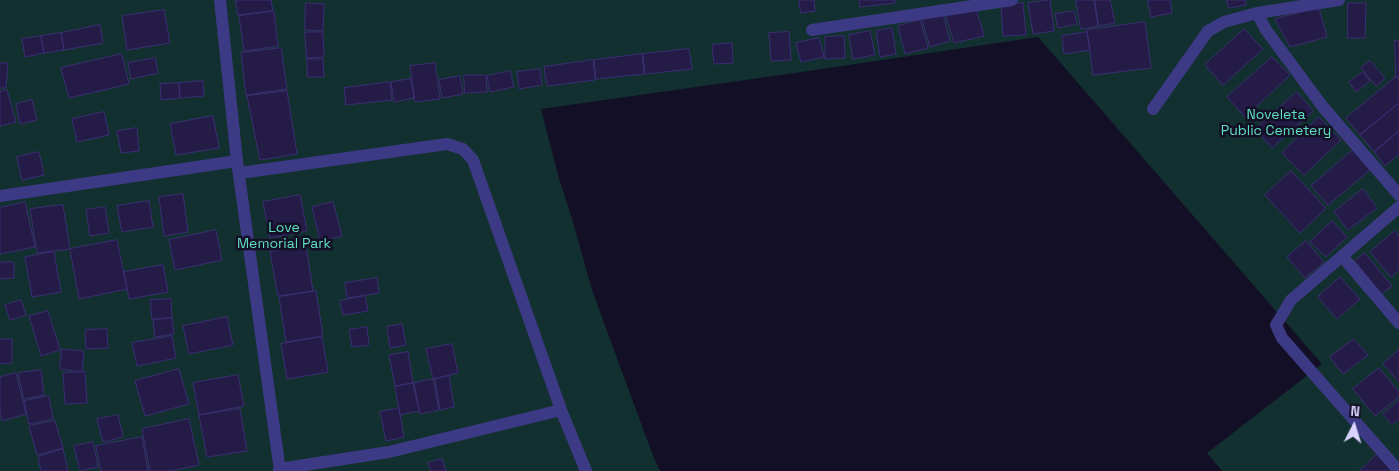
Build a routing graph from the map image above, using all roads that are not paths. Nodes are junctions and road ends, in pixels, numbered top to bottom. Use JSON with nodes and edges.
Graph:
{"nodes":[{"id":1,"x":220,"y":0,"type":"edge"},
{"id":2,"x":1012,"y":0,"type":"edge"},
{"id":3,"x":1339,"y":0,"type":"edge"},
{"id":4,"x":1257,"y":13,"type":"junction"},
{"id":5,"x":812,"y":30,"type":"dead end"},
{"id":6,"x":1154,"y":109,"type":"dead end"},
{"id":7,"x":239,"y":167,"type":"junction"},
{"id":8,"x":1399,"y":195,"type":"edge"},
{"id":9,"x":0,"y":196,"type":"edge"},
{"id":10,"x":1399,"y":207,"type":"edge"},
{"id":11,"x":1342,"y":256,"type":"junction"},
{"id":12,"x":1399,"y":323,"type":"edge"},
{"id":13,"x":561,"y":410,"type":"junction"},
{"id":14,"x":279,"y":470,"type":"edge"},
{"id":15,"x":586,"y":471,"type":"edge"},
{"id":16,"x":1399,"y":471,"type":"edge"}],
"edges":[{"from":1,"to":7,"type":"street"},
{"from":2,"to":5,"type":"street"},
{"from":3,"to":4,"type":"street"},
{"from":4,"to":6,"type":"street"},
{"from":4,"to":8,"type":"street"},
{"from":7,"to":9,"type":"street"},
{"from":7,"to":13,"type":"street"},
{"from":7,"to":14,"type":"street"},
{"from":10,"to":11,"type":"street"},
{"from":11,"to":12,"type":"street"},
{"from":11,"to":16,"type":"street"},
{"from":13,"to":14,"type":"street"},
{"from":13,"to":15,"type":"street"}]}
